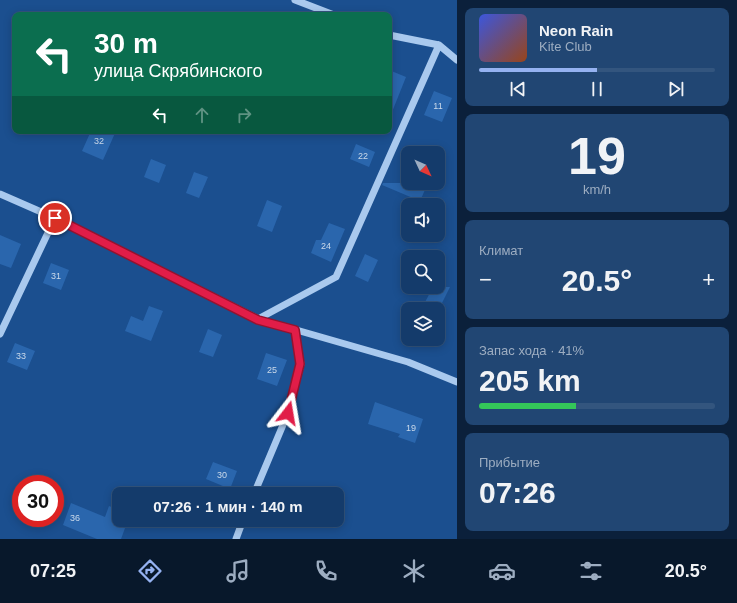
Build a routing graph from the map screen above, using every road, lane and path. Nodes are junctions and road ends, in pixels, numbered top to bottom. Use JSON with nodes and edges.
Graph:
{"nodes":[{"id":1,"x":295,"y":0,"type":"edge"},
{"id":2,"x":326,"y":12,"type":"edge"},
{"id":3,"x":392,"y":36,"type":"edge"},
{"id":4,"x":439,"y":45,"type":"junction"},
{"id":5,"x":457,"y":60,"type":"edge"},
{"id":6,"x":0,"y":194,"type":"edge"},
{"id":7,"x":55,"y":218,"type":"junction"},
{"id":8,"x":258,"y":320,"type":"junction"},
{"id":9,"x":295,"y":330,"type":"junction"},
{"id":10,"x":0,"y":334,"type":"edge"},
{"id":11,"x":457,"y":382,"type":"edge"},
{"id":12,"x":257,"y":487,"type":"edge"},
{"id":13,"x":240,"y":527,"type":"edge"},
{"id":14,"x":236,"y":539,"type":"edge"}],
"edges":[{"from":1,"to":2,"type":"street"},
{"from":3,"to":4,"type":"street"},
{"from":4,"to":5,"type":"street"},
{"from":4,"to":8,"type":"street"},
{"from":6,"to":7,"type":"street"},
{"from":7,"to":8,"type":"street"},
{"from":7,"to":10,"type":"street"},
{"from":8,"to":9,"type":"street"},
{"from":9,"to":11,"type":"street"},
{"from":9,"to":12,"type":"street"},
{"from":13,"to":14,"type":"street"}]}
